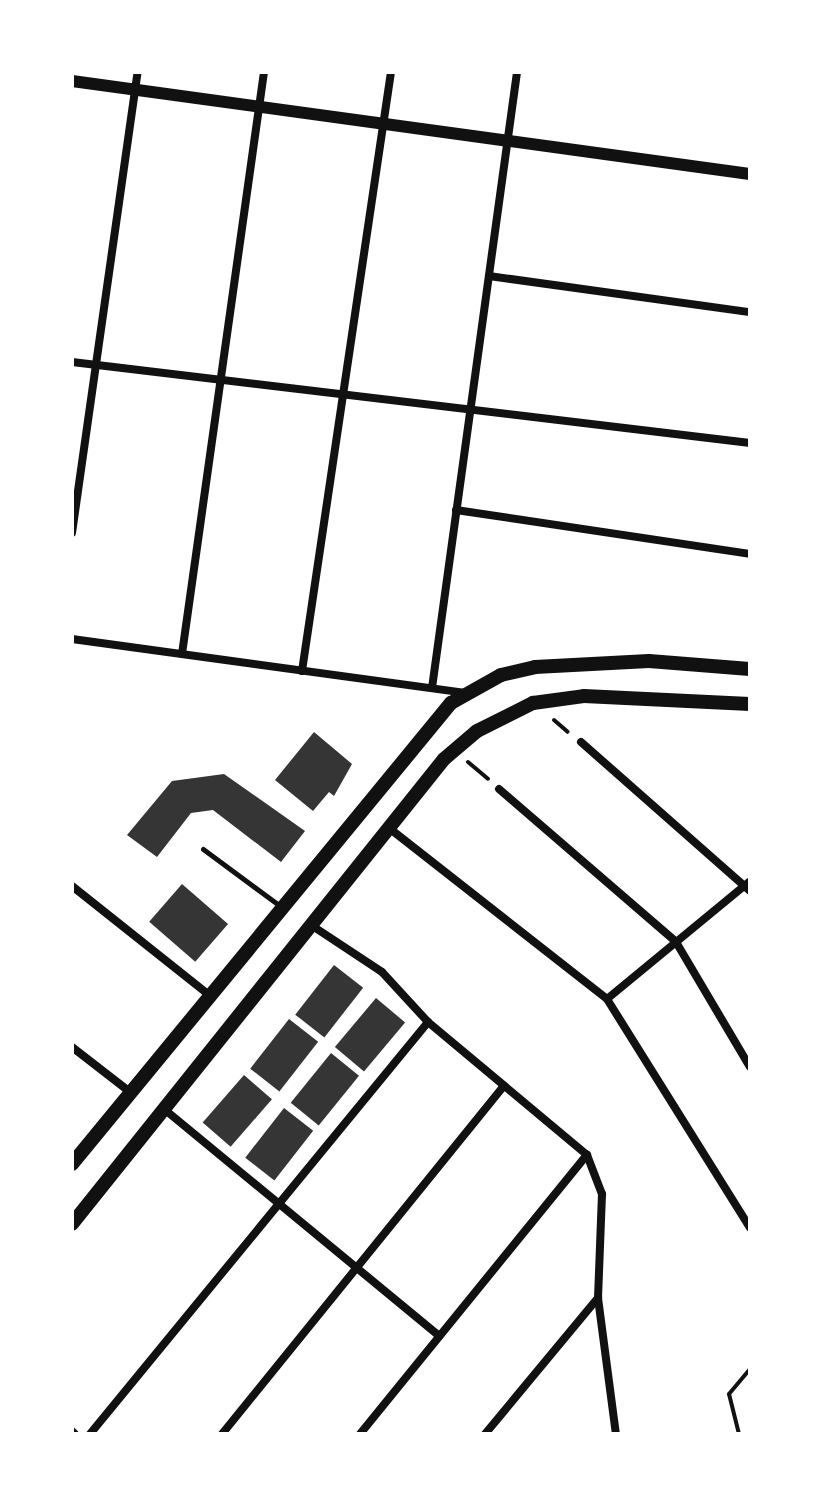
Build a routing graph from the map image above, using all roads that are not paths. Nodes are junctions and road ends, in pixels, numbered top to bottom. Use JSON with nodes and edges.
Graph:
{"nodes":[{"id":1,"x":138,"y":72,"type":"edge"},
{"id":2,"x":264,"y":72,"type":"edge"},
{"id":3,"x":391,"y":72,"type":"edge"},
{"id":4,"x":517,"y":72,"type":"edge"},
{"id":5,"x":72,"y":81,"type":"edge"},
{"id":6,"x":135,"y":90,"type":"junction"},
{"id":7,"x":259,"y":107,"type":"junction"},
{"id":8,"x":384,"y":124,"type":"junction"},
{"id":9,"x":508,"y":141,"type":"junction"},
{"id":10,"x":750,"y":174,"type":"edge"},
{"id":11,"x":489,"y":276,"type":"junction"},
{"id":12,"x":750,"y":312,"type":"edge"},
{"id":13,"x":72,"y":362,"type":"edge"},
{"id":14,"x":96,"y":365,"type":"junction"},
{"id":15,"x":221,"y":382,"type":"junction"},
{"id":16,"x":343,"y":399,"type":"junction"},
{"id":17,"x":470,"y":411,"type":"junction"},
{"id":18,"x":750,"y":443,"type":"edge"},
{"id":19,"x":456,"y":510,"type":"junction"},
{"id":20,"x":72,"y":533,"type":"edge"},
{"id":21,"x":750,"y":554,"type":"edge"},
{"id":22,"x":72,"y":639,"type":"edge"},
{"id":23,"x":182,"y":654,"type":"junction"},
{"id":24,"x":750,"y":669,"type":"edge"},
{"id":25,"x":302,"y":671,"type":"junction"},
{"id":26,"x":432,"y":688,"type":"junction"},
{"id":27,"x":466,"y":693,"type":"junction"},
{"id":28,"x":750,"y":704,"type":"edge"},
{"id":29,"x":581,"y":742,"type":"road end"},
{"id":30,"x":499,"y":789,"type":"road end"},
{"id":31,"x":389,"y":828,"type":"junction"},
{"id":32,"x":203,"y":849,"type":"dead end"},
{"id":33,"x":72,"y":886,"type":"edge"},
{"id":34,"x":749,"y":886,"type":"edge"},
{"id":35,"x":280,"y":906,"type":"junction"},
{"id":36,"x":311,"y":925,"type":"junction"},
{"id":37,"x":676,"y":942,"type":"junction"},
{"id":38,"x":209,"y":995,"type":"junction"},
{"id":39,"x":607,"y":999,"type":"junction"},
{"id":40,"x":428,"y":1022,"type":"junction"},
{"id":41,"x":72,"y":1047,"type":"edge"},
{"id":42,"x":750,"y":1067,"type":"edge"},
{"id":43,"x":504,"y":1086,"type":"junction"},
{"id":44,"x":130,"y":1092,"type":"junction"},
{"id":45,"x":164,"y":1109,"type":"junction"},
{"id":46,"x":587,"y":1155,"type":"junction"},
{"id":47,"x":72,"y":1164,"type":"edge"},
{"id":48,"x":277,"y":1202,"type":"junction"},
{"id":49,"x":72,"y":1224,"type":"edge"},
{"id":50,"x":750,"y":1228,"type":"edge"},
{"id":51,"x":357,"y":1268,"type":"junction"},
{"id":52,"x":598,"y":1298,"type":"junction"},
{"id":53,"x":439,"y":1336,"type":"junction"},
{"id":54,"x":90,"y":1434,"type":"edge"},
{"id":55,"x":222,"y":1434,"type":"edge"},
{"id":56,"x":360,"y":1434,"type":"edge"},
{"id":57,"x":485,"y":1434,"type":"edge"},
{"id":58,"x":616,"y":1434,"type":"edge"}],
"edges":[{"from":1,"to":6,"type":"street"},
{"from":2,"to":7,"type":"street"},
{"from":3,"to":8,"type":"street"},
{"from":4,"to":9,"type":"street"},
{"from":5,"to":6,"type":"street"},
{"from":6,"to":7,"type":"street"},
{"from":6,"to":14,"type":"street"},
{"from":7,"to":8,"type":"street"},
{"from":7,"to":15,"type":"street"},
{"from":8,"to":9,"type":"street"},
{"from":8,"to":16,"type":"street"},
{"from":9,"to":10,"type":"street"},
{"from":9,"to":11,"type":"street"},
{"from":11,"to":12,"type":"street"},
{"from":11,"to":17,"type":"street"},
{"from":13,"to":14,"type":"street"},
{"from":14,"to":15,"type":"street"},
{"from":14,"to":20,"type":"street"},
{"from":15,"to":16,"type":"street"},
{"from":15,"to":23,"type":"street"},
{"from":16,"to":17,"type":"street"},
{"from":16,"to":25,"type":"street"},
{"from":17,"to":18,"type":"street"},
{"from":17,"to":19,"type":"street"},
{"from":19,"to":21,"type":"street"},
{"from":19,"to":26,"type":"street"},
{"from":22,"to":23,"type":"street"},
{"from":23,"to":25,"type":"street"},
{"from":24,"to":27,"type":"main road"},
{"from":25,"to":26,"type":"street"},
{"from":26,"to":27,"type":"street"},
{"from":27,"to":35,"type":"main road"},
{"from":28,"to":31,"type":"main road"},
{"from":29,"to":34,"type":"street"},
{"from":30,"to":37,"type":"street"},
{"from":31,"to":36,"type":"main road"},
{"from":31,"to":39,"type":"street"},
{"from":32,"to":35,"type":"lane"},
{"from":33,"to":38,"type":"street"},
{"from":34,"to":37,"type":"street"},
{"from":35,"to":38,"type":"main road"},
{"from":36,"to":40,"type":"street"},
{"from":36,"to":45,"type":"main road"},
{"from":37,"to":39,"type":"street"},
{"from":37,"to":42,"type":"street"},
{"from":38,"to":44,"type":"main road"},
{"from":39,"to":50,"type":"street"},
{"from":40,"to":43,"type":"street"},
{"from":40,"to":48,"type":"street"},
{"from":41,"to":44,"type":"street"},
{"from":43,"to":46,"type":"street"},
{"from":43,"to":51,"type":"street"},
{"from":44,"to":47,"type":"main road"},
{"from":45,"to":48,"type":"street"},
{"from":45,"to":49,"type":"main road"},
{"from":46,"to":52,"type":"street"},
{"from":46,"to":53,"type":"street"},
{"from":48,"to":51,"type":"street"},
{"from":48,"to":54,"type":"street"},
{"from":51,"to":53,"type":"street"},
{"from":51,"to":55,"type":"street"},
{"from":52,"to":57,"type":"street"},
{"from":52,"to":58,"type":"street"},
{"from":53,"to":56,"type":"street"}]}
